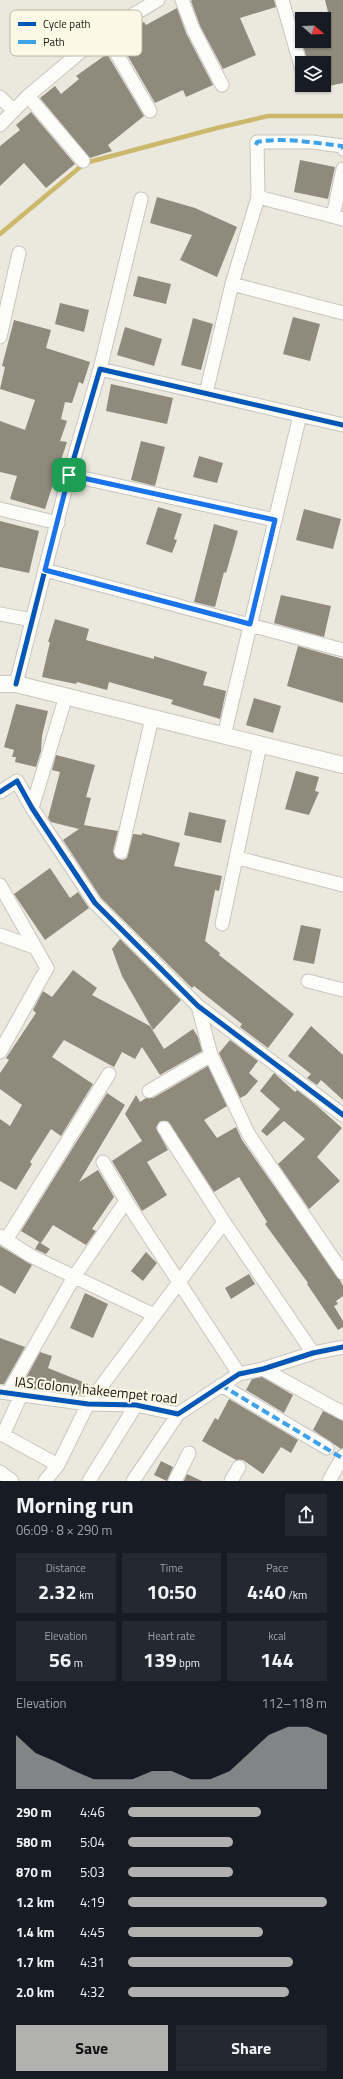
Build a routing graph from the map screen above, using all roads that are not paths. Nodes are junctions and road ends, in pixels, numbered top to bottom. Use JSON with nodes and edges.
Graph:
{"nodes":[{"id":1,"x":158,"y":0,"type":"edge"},
{"id":2,"x":182,"y":0,"type":"edge"},
{"id":3,"x":282,"y":0,"type":"edge"},
{"id":4,"x":141,"y":10,"type":"edge"},
{"id":5,"x":76,"y":56,"type":"edge"},
{"id":6,"x":118,"y":56,"type":"edge"},
{"id":7,"x":298,"y":56,"type":"edge"},
{"id":8,"x":222,"y":85,"type":"dead end"},
{"id":9,"x":28,"y":96,"type":"junction"},
{"id":10,"x":0,"y":97,"type":"edge"},
{"id":11,"x":13,"y":110,"type":"junction"},
{"id":12,"x":150,"y":110,"type":"dead end"},
{"id":13,"x":0,"y":125,"type":"edge"},
{"id":14,"x":343,"y":149,"type":"edge"},
{"id":15,"x":83,"y":161,"type":"dead end"},
{"id":16,"x":343,"y":169,"type":"edge"},
{"id":17,"x":258,"y":197,"type":"junction"},
{"id":18,"x":141,"y":199,"type":"dead end"},
{"id":19,"x":338,"y":217,"type":"edge"},
{"id":20,"x":19,"y":253,"type":"dead end"},
{"id":21,"x":232,"y":284,"type":"junction"},
{"id":22,"x":343,"y":313,"type":"edge"},
{"id":23,"x":0,"y":337,"type":"edge"},
{"id":24,"x":100,"y":369,"type":"junction"},
{"id":25,"x":206,"y":393,"type":"junction"},
{"id":26,"x":300,"y":415,"type":"junction"},
{"id":27,"x":343,"y":425,"type":"edge"},
{"id":28,"x":69,"y":475,"type":"junction"},
{"id":29,"x":0,"y":509,"type":"edge"},
{"id":30,"x":275,"y":520,"type":"junction"},
{"id":31,"x":58,"y":523,"type":"junction"},
{"id":32,"x":45,"y":570,"type":"junction"},
{"id":33,"x":0,"y":614,"type":"edge"},
{"id":34,"x":32,"y":620,"type":"junction"},
{"id":35,"x":250,"y":624,"type":"junction"},
{"id":36,"x":343,"y":650,"type":"edge"},
{"id":37,"x":8,"y":684,"type":"edge"},
{"id":38,"x":66,"y":696,"type":"junction"},
{"id":39,"x":152,"y":718,"type":"junction"},
{"id":40,"x":224,"y":736,"type":"junction"},
{"id":41,"x":260,"y":745,"type":"junction"},
{"id":42,"x":343,"y":766,"type":"edge"},
{"id":43,"x":0,"y":792,"type":"edge"},
{"id":44,"x":32,"y":808,"type":"junction"},
{"id":45,"x":122,"y":852,"type":"dead end"},
{"id":46,"x":238,"y":858,"type":"junction"},
{"id":47,"x":0,"y":884,"type":"edge"},
{"id":48,"x":343,"y":885,"type":"edge"},
{"id":49,"x":222,"y":924,"type":"dead end"},
{"id":50,"x":0,"y":935,"type":"edge"},
{"id":51,"x":34,"y":946,"type":"junction"},
{"id":52,"x":308,"y":981,"type":"dead end"},
{"id":53,"x":343,"y":990,"type":"edge"},
{"id":54,"x":198,"y":1006,"type":"junction"},
{"id":55,"x":0,"y":1052,"type":"edge"},
{"id":56,"x":211,"y":1055,"type":"junction"},
{"id":57,"x":109,"y":1074,"type":"dead end"},
{"id":58,"x":149,"y":1091,"type":"dead end"},
{"id":59,"x":343,"y":1115,"type":"edge"},
{"id":60,"x":164,"y":1128,"type":"dead end"},
{"id":61,"x":103,"y":1162,"type":"dead end"},
{"id":62,"x":126,"y":1201,"type":"junction"},
{"id":63,"x":224,"y":1222,"type":"junction"},
{"id":64,"x":3,"y":1238,"type":"edge"},
{"id":65,"x":343,"y":1273,"type":"edge"},
{"id":66,"x":74,"y":1277,"type":"junction"},
{"id":67,"x":180,"y":1282,"type":"junction"},
{"id":68,"x":154,"y":1316,"type":"junction"},
{"id":69,"x":343,"y":1347,"type":"edge"},
{"id":70,"x":313,"y":1353,"type":"junction"},
{"id":71,"x":263,"y":1369,"type":"junction"},
{"id":72,"x":239,"y":1374,"type":"junction"},
{"id":73,"x":221,"y":1386,"type":"junction"},
{"id":74,"x":4,"y":1392,"type":"edge"},
{"id":75,"x":21,"y":1395,"type":"junction"},
{"id":76,"x":88,"y":1404,"type":"junction"},
{"id":77,"x":136,"y":1405,"type":"junction"},
{"id":78,"x":343,"y":1413,"type":"edge"},
{"id":79,"x":178,"y":1414,"type":"junction"},
{"id":80,"x":327,"y":1448,"type":"dead end"},
{"id":81,"x":189,"y":1454,"type":"dead end"},
{"id":82,"x":343,"y":1456,"type":"edge"},
{"id":83,"x":58,"y":1465,"type":"junction"},
{"id":84,"x":239,"y":1467,"type":"dead end"},
{"id":85,"x":0,"y":1472,"type":"edge"},
{"id":86,"x":12,"y":1481,"type":"edge"},
{"id":87,"x":45,"y":1481,"type":"edge"},
{"id":88,"x":89,"y":1481,"type":"edge"},
{"id":89,"x":132,"y":1481,"type":"edge"},
{"id":90,"x":175,"y":1481,"type":"edge"},
{"id":91,"x":231,"y":1481,"type":"edge"},
{"id":92,"x":329,"y":1481,"type":"edge"}],
"edges":[{"from":1,"to":4,"type":"street"},
{"from":2,"to":8,"type":"street"},
{"from":3,"to":7,"type":"street"},
{"from":5,"to":9,"type":"street"},
{"from":6,"to":12,"type":"street"},
{"from":9,"to":11,"type":"street"},
{"from":9,"to":15,"type":"street"},
{"from":10,"to":11,"type":"street"},
{"from":11,"to":13,"type":"street"},
{"from":14,"to":17,"type":"street"},
{"from":16,"to":19,"type":"street"},
{"from":17,"to":19,"type":"street"},
{"from":17,"to":21,"type":"street"},
{"from":18,"to":24,"type":"street"},
{"from":20,"to":23,"type":"street"},
{"from":21,"to":22,"type":"street"},
{"from":21,"to":25,"type":"street"},
{"from":24,"to":25,"type":"street"},
{"from":24,"to":28,"type":"street"},
{"from":25,"to":26,"type":"street"},
{"from":26,"to":27,"type":"street"},
{"from":26,"to":30,"type":"street"},
{"from":28,"to":30,"type":"street"},
{"from":28,"to":31,"type":"street"},
{"from":29,"to":31,"type":"street"},
{"from":30,"to":35,"type":"street"},
{"from":31,"to":32,"type":"street"},
{"from":32,"to":34,"type":"street"},
{"from":32,"to":35,"type":"street"},
{"from":33,"to":34,"type":"street"},
{"from":34,"to":37,"type":"street"},
{"from":35,"to":36,"type":"street"},
{"from":35,"to":40,"type":"street"},
{"from":37,"to":38,"type":"street"},
{"from":38,"to":39,"type":"street"},
{"from":38,"to":44,"type":"street"},
{"from":39,"to":40,"type":"street"},
{"from":39,"to":45,"type":"street"},
{"from":40,"to":41,"type":"street"},
{"from":41,"to":42,"type":"street"},
{"from":41,"to":46,"type":"street"},
{"from":43,"to":44,"type":"street"},
{"from":44,"to":54,"type":"street"},
{"from":46,"to":48,"type":"street"},
{"from":46,"to":49,"type":"street"},
{"from":47,"to":51,"type":"street"},
{"from":50,"to":51,"type":"street"},
{"from":51,"to":55,"type":"street"},
{"from":52,"to":53,"type":"street"},
{"from":54,"to":56,"type":"street"},
{"from":54,"to":59,"type":"street"},
{"from":56,"to":58,"type":"street"},
{"from":56,"to":65,"type":"street"},
{"from":57,"to":64,"type":"street"},
{"from":60,"to":63,"type":"street"},
{"from":61,"to":62,"type":"street"},
{"from":62,"to":66,"type":"street"},
{"from":62,"to":67,"type":"street"},
{"from":63,"to":67,"type":"street"},
{"from":63,"to":70,"type":"street"},
{"from":64,"to":66,"type":"street"},
{"from":66,"to":68,"type":"street"},
{"from":66,"to":74,"type":"street"},
{"from":67,"to":68,"type":"street"},
{"from":67,"to":72,"type":"street"},
{"from":68,"to":76,"type":"street"},
{"from":69,"to":70,"type":"street","name":"IAS Colony, hakeempet road"},
{"from":70,"to":71,"type":"street","name":"IAS Colony, hakeempet road"},
{"from":71,"to":72,"type":"street","name":"IAS Colony, hakeempet road"},
{"from":71,"to":78,"type":"street"},
{"from":72,"to":73,"type":"street","name":"IAS Colony, hakeempet road"},
{"from":73,"to":79,"type":"street","name":"IAS Colony, hakeempet road"},
{"from":73,"to":80,"type":"street"},
{"from":74,"to":75,"type":"street","name":"IAS Colony, hakeempet road"},
{"from":75,"to":76,"type":"street","name":"IAS Colony, hakeempet road"},
{"from":75,"to":83,"type":"street"},
{"from":76,"to":77,"type":"street","name":"IAS Colony, hakeempet road"},
{"from":76,"to":83,"type":"street"},
{"from":77,"to":79,"type":"street","name":"IAS Colony, hakeempet road"},
{"from":77,"to":88,"type":"street"},
{"from":79,"to":89,"type":"street"},
{"from":81,"to":90,"type":"street"},
{"from":82,"to":92,"type":"street"},
{"from":83,"to":87,"type":"street"},
{"from":84,"to":91,"type":"street"},
{"from":85,"to":86,"type":"street"}]}
